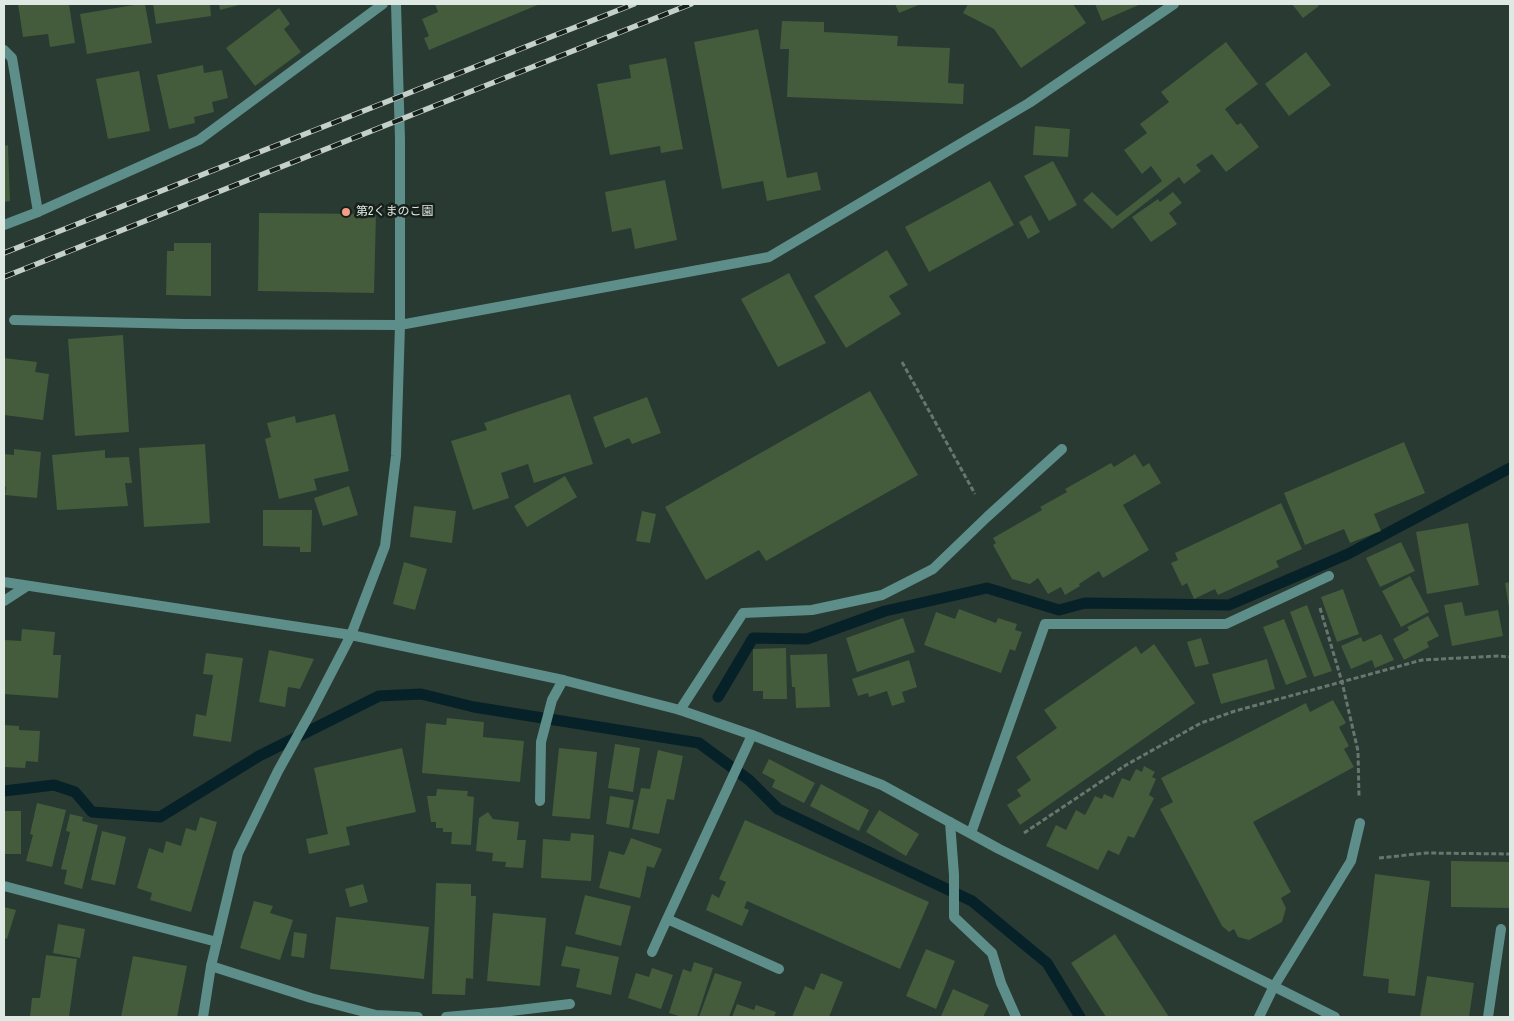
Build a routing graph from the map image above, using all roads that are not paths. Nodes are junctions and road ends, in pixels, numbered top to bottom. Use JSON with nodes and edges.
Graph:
{"nodes":[{"id":1,"x":383,"y":4,"type":"edge"},
{"id":2,"x":396,"y":4,"type":"edge"},
{"id":3,"x":1174,"y":4,"type":"edge"},
{"id":4,"x":4,"y":50,"type":"edge"},
{"id":5,"x":38,"y":212,"type":"junction"},
{"id":6,"x":4,"y":225,"type":"edge"},
{"id":7,"x":14,"y":320,"type":"dead end"},
{"id":8,"x":400,"y":325,"type":"junction"},
{"id":9,"x":1062,"y":449,"type":"dead end"},
{"id":10,"x":1329,"y":576,"type":"dead end"},
{"id":11,"x":4,"y":582,"type":"edge"},
{"id":12,"x":27,"y":586,"type":"junction"},
{"id":13,"x":4,"y":601,"type":"edge"},
{"id":14,"x":350,"y":635,"type":"junction"},
{"id":15,"x":563,"y":680,"type":"junction"},
{"id":16,"x":680,"y":710,"type":"junction"},
{"id":17,"x":752,"y":735,"type":"junction"},
{"id":18,"x":540,"y":801,"type":"dead end"},
{"id":19,"x":950,"y":822,"type":"junction"},
{"id":20,"x":1360,"y":822,"type":"road end"},
{"id":21,"x":971,"y":833,"type":"junction"},
{"id":22,"x":4,"y":886,"type":"edge"},
{"id":23,"x":667,"y":919,"type":"junction"},
{"id":24,"x":1501,"y":929,"type":"dead end"},
{"id":25,"x":218,"y":942,"type":"junction"},
{"id":26,"x":652,"y":952,"type":"dead end"},
{"id":27,"x":211,"y":966,"type":"junction"},
{"id":28,"x":778,"y":969,"type":"dead end"},
{"id":29,"x":1273,"y":988,"type":"junction"},
{"id":30,"x":570,"y":1004,"type":"dead end"},
{"id":31,"x":502,"y":1015,"type":"edge"},
{"id":32,"x":203,"y":1017,"type":"edge"},
{"id":33,"x":418,"y":1017,"type":"edge"},
{"id":34,"x":446,"y":1017,"type":"edge"},
{"id":35,"x":1016,"y":1017,"type":"edge"},
{"id":36,"x":1259,"y":1017,"type":"edge"},
{"id":37,"x":1335,"y":1017,"type":"edge"},
{"id":38,"x":1488,"y":1017,"type":"edge"}],
"edges":[{"from":1,"to":5,"type":"street"},
{"from":2,"to":8,"type":"street"},
{"from":3,"to":8,"type":"street"},
{"from":4,"to":5,"type":"street"},
{"from":5,"to":6,"type":"street"},
{"from":7,"to":8,"type":"street"},
{"from":8,"to":14,"type":"street"},
{"from":9,"to":16,"type":"street"},
{"from":10,"to":21,"type":"street"},
{"from":11,"to":12,"type":"street"},
{"from":12,"to":13,"type":"street"},
{"from":12,"to":14,"type":"street"},
{"from":14,"to":15,"type":"street"},
{"from":14,"to":25,"type":"street"},
{"from":15,"to":16,"type":"street"},
{"from":15,"to":18,"type":"street"},
{"from":16,"to":17,"type":"street"},
{"from":17,"to":19,"type":"street"},
{"from":17,"to":23,"type":"street"},
{"from":19,"to":21,"type":"street"},
{"from":19,"to":35,"type":"street"},
{"from":20,"to":29,"type":"street"},
{"from":21,"to":29,"type":"street"},
{"from":22,"to":25,"type":"street"},
{"from":23,"to":26,"type":"street"},
{"from":23,"to":28,"type":"street"},
{"from":24,"to":38,"type":"street"},
{"from":25,"to":27,"type":"street"},
{"from":27,"to":32,"type":"street"},
{"from":27,"to":33,"type":"street"},
{"from":29,"to":36,"type":"street"},
{"from":29,"to":37,"type":"street"},
{"from":30,"to":31,"type":"street"},
{"from":31,"to":34,"type":"street"}]}
